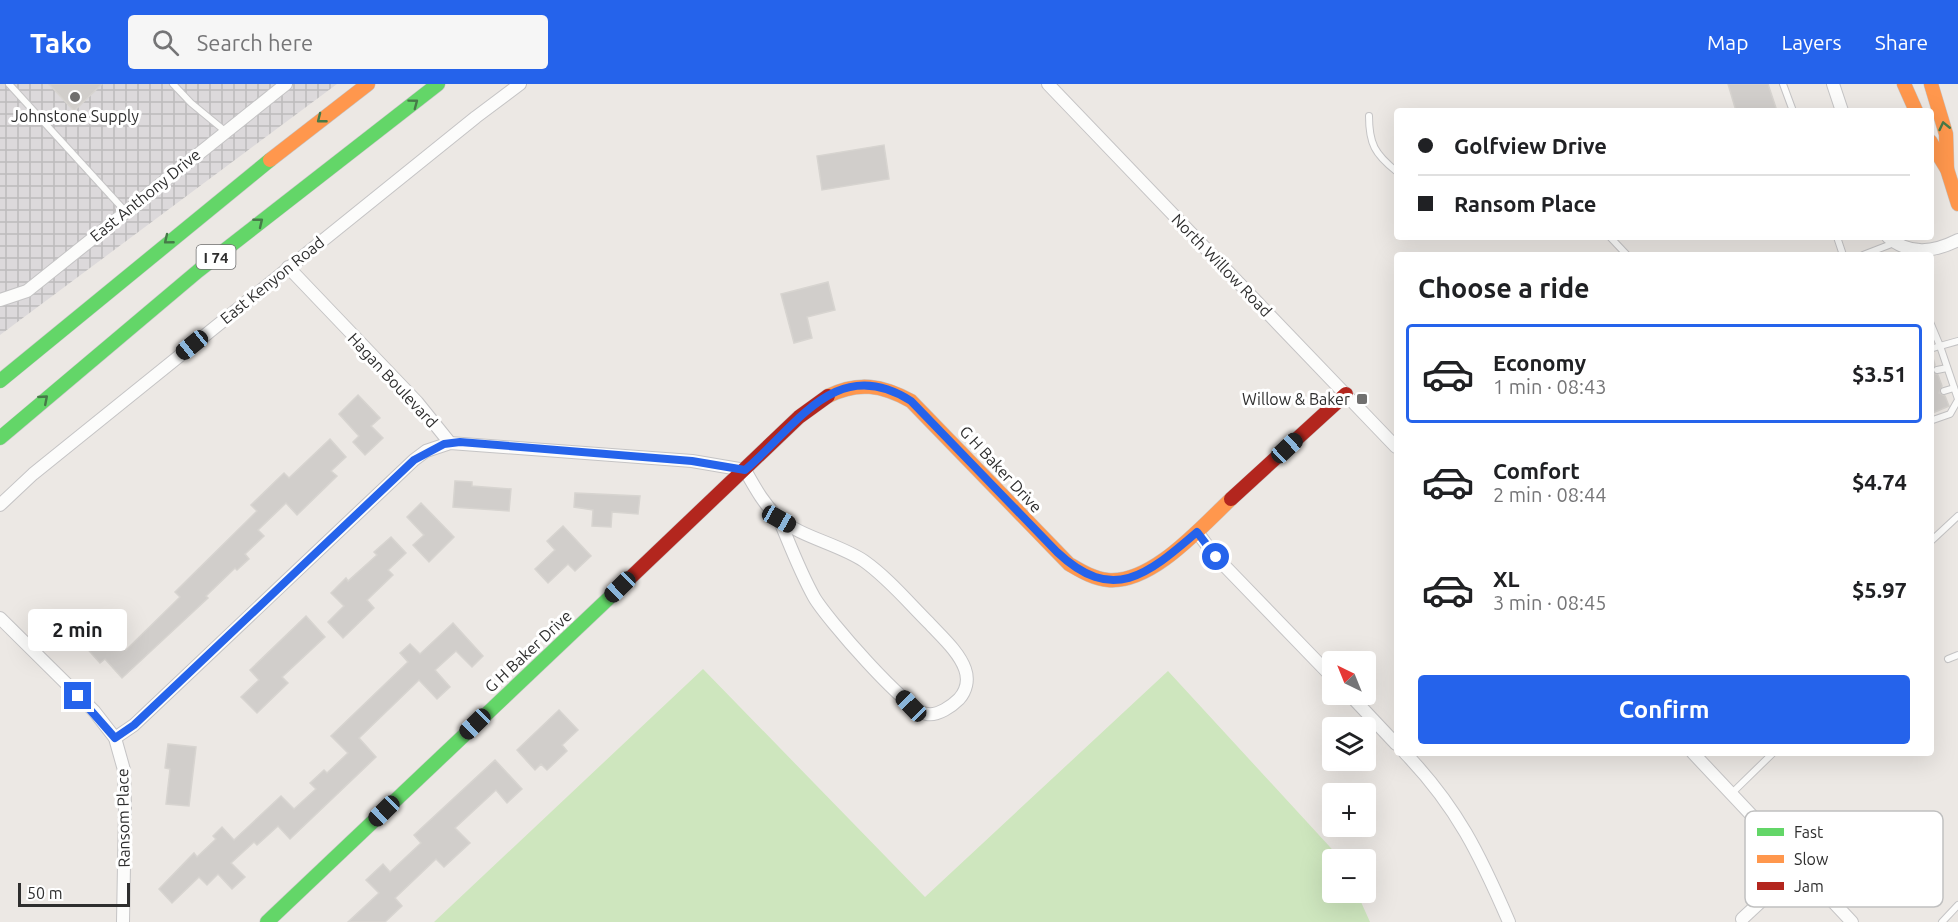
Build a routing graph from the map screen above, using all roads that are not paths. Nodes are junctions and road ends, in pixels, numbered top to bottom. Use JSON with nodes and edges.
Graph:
{"nodes":[{"id":1,"x":9,"y":84,"type":"edge"},
{"id":2,"x":173,"y":84,"type":"edge"},
{"id":3,"x":286,"y":84,"type":"edge"},
{"id":4,"x":368,"y":84,"type":"edge"},
{"id":5,"x":438,"y":84,"type":"edge"},
{"id":6,"x":520,"y":84,"type":"edge"},
{"id":7,"x":1048,"y":84,"type":"edge"},
{"id":8,"x":1783,"y":84,"type":"edge"},
{"id":9,"x":1833,"y":84,"type":"edge"},
{"id":10,"x":1904,"y":84,"type":"edge"},
{"id":11,"x":1931,"y":84,"type":"edge"},
{"id":12,"x":1792,"y":108,"type":"edge"},
{"id":13,"x":1841,"y":108,"type":"edge"},
{"id":14,"x":1915,"y":108,"type":"edge"},
{"id":15,"x":1369,"y":116,"type":"dead end"},
{"id":16,"x":225,"y":131,"type":"junction"},
{"id":17,"x":1934,"y":148,"type":"edge"},
{"id":18,"x":1394,"y":169,"type":"edge"},
{"id":19,"x":1947,"y":169,"type":"junction"},
{"id":20,"x":1958,"y":204,"type":"edge"},
{"id":21,"x":125,"y":211,"type":"junction"},
{"id":22,"x":1613,"y":240,"type":"edge"},
{"id":23,"x":1892,"y":240,"type":"edge"},
{"id":24,"x":1958,"y":240,"type":"edge"},
{"id":25,"x":1624,"y":252,"type":"edge"},
{"id":26,"x":1869,"y":252,"type":"edge"},
{"id":27,"x":288,"y":267,"type":"junction"},
{"id":28,"x":0,"y":300,"type":"edge"},
{"id":29,"x":1934,"y":331,"type":"edge"},
{"id":30,"x":1958,"y":341,"type":"edge"},
{"id":31,"x":1940,"y":346,"type":"junction"},
{"id":32,"x":1934,"y":348,"type":"edge"},
{"id":33,"x":1947,"y":368,"type":"junction"},
{"id":34,"x":1937,"y":370,"type":"dead end"},
{"id":35,"x":0,"y":381,"type":"edge"},
{"id":36,"x":1954,"y":388,"type":"junction"},
{"id":37,"x":1944,"y":392,"type":"dead end"},
{"id":38,"x":1346,"y":394,"type":"junction"},
{"id":39,"x":1958,"y":399,"type":"edge"},
{"id":40,"x":1934,"y":420,"type":"edge"},
{"id":41,"x":0,"y":438,"type":"edge"},
{"id":42,"x":450,"y":443,"type":"junction"},
{"id":43,"x":1394,"y":445,"type":"edge"},
{"id":44,"x":745,"y":470,"type":"junction"},
{"id":45,"x":0,"y":505,"type":"edge"},
{"id":46,"x":1958,"y":516,"type":"edge"},
{"id":47,"x":779,"y":519,"type":"junction"},
{"id":48,"x":1197,"y":532,"type":"junction"},
{"id":49,"x":1934,"y":538,"type":"edge"},
{"id":50,"x":0,"y":618,"type":"edge"},
{"id":51,"x":1958,"y":655,"type":"edge"},
{"id":52,"x":1947,"y":659,"type":"dead end"},
{"id":53,"x":1322,"y":667,"type":"edge"},
{"id":54,"x":1359,"y":705,"type":"edge"},
{"id":55,"x":115,"y":738,"type":"junction"},
{"id":56,"x":1394,"y":742,"type":"edge"},
{"id":57,"x":1407,"y":756,"type":"edge"},
{"id":58,"x":1696,"y":756,"type":"edge"},
{"id":59,"x":1770,"y":756,"type":"edge"},
{"id":60,"x":1731,"y":794,"type":"junction"},
{"id":61,"x":1747,"y":811,"type":"edge"},
{"id":62,"x":1958,"y":905,"type":"edge"},
{"id":63,"x":1755,"y":907,"type":"edge"},
{"id":64,"x":1838,"y":907,"type":"edge"},
{"id":65,"x":1742,"y":919,"type":"dead end"},
{"id":66,"x":123,"y":922,"type":"edge"},
{"id":67,"x":267,"y":922,"type":"edge"},
{"id":68,"x":1509,"y":922,"type":"edge"},
{"id":69,"x":1852,"y":922,"type":"edge"},
{"id":70,"x":1942,"y":922,"type":"edge"}],
"edges":[{"from":1,"to":21,"type":"lane"},
{"from":2,"to":16,"type":"lane"},
{"from":3,"to":16,"type":"street","name":"East Anthony Drive"},
{"from":4,"to":35,"type":"main road","number":"I 74","one_way":true},
{"from":41,"to":5,"type":"main road","number":"I 74","one_way":true},
{"from":6,"to":27,"type":"street","name":"East Kenyon Road"},
{"from":7,"to":38,"type":"street","name":"North Willow Road"},
{"from":8,"to":12,"type":"lane"},
{"from":9,"to":13,"type":"street"},
{"from":10,"to":14,"type":"main road"},
{"from":19,"to":11,"type":"main road","one_way":true},
{"from":15,"to":18,"type":"lane"},
{"from":16,"to":21,"type":"street","name":"East Anthony Drive"},
{"from":17,"to":19,"type":"main road"},
{"from":19,"to":20,"type":"main road"},
{"from":21,"to":28,"type":"street","name":"East Anthony Drive"},
{"from":22,"to":25,"type":"lane"},
{"from":23,"to":24,"type":"street"},
{"from":23,"to":26,"type":"lane"},
{"from":27,"to":42,"type":"street","name":"Hagan Boulevard"},
{"from":27,"to":45,"type":"street","name":"East Kenyon Road"},
{"from":29,"to":31,"type":"lane"},
{"from":30,"to":31,"type":"lane"},
{"from":31,"to":32,"type":"lane"},
{"from":31,"to":33,"type":"lane"},
{"from":33,"to":34,"type":"lane"},
{"from":33,"to":36,"type":"lane"},
{"from":36,"to":37,"type":"lane"},
{"from":36,"to":39,"type":"lane"},
{"from":38,"to":43,"type":"street","name":"North Willow Road"},
{"from":38,"to":48,"type":"main road","name":"G H Baker Drive"},
{"from":39,"to":40,"type":"lane"},
{"from":42,"to":44,"type":"street","name":"Hagan Boulevard"},
{"from":42,"to":55,"type":"street"},
{"from":44,"to":47,"type":"street"},
{"from":44,"to":48,"type":"main road","name":"G H Baker Drive"},
{"from":44,"to":67,"type":"main road","name":"G H Baker Drive"},
{"from":46,"to":49,"type":"lane"},
{"from":47,"to":47,"type":"street"},
{"from":48,"to":53,"type":"street"},
{"from":50,"to":55,"type":"street","name":"Ransom Place"},
{"from":51,"to":52,"type":"lane"},
{"from":54,"to":56,"type":"street"},
{"from":55,"to":66,"type":"street","name":"Ransom Place"},
{"from":57,"to":68,"type":"street"},
{"from":58,"to":60,"type":"street"},
{"from":59,"to":60,"type":"lane"},
{"from":60,"to":61,"type":"street"},
{"from":62,"to":70,"type":"lane"},
{"from":63,"to":65,"type":"street"},
{"from":64,"to":69,"type":"street"}]}
